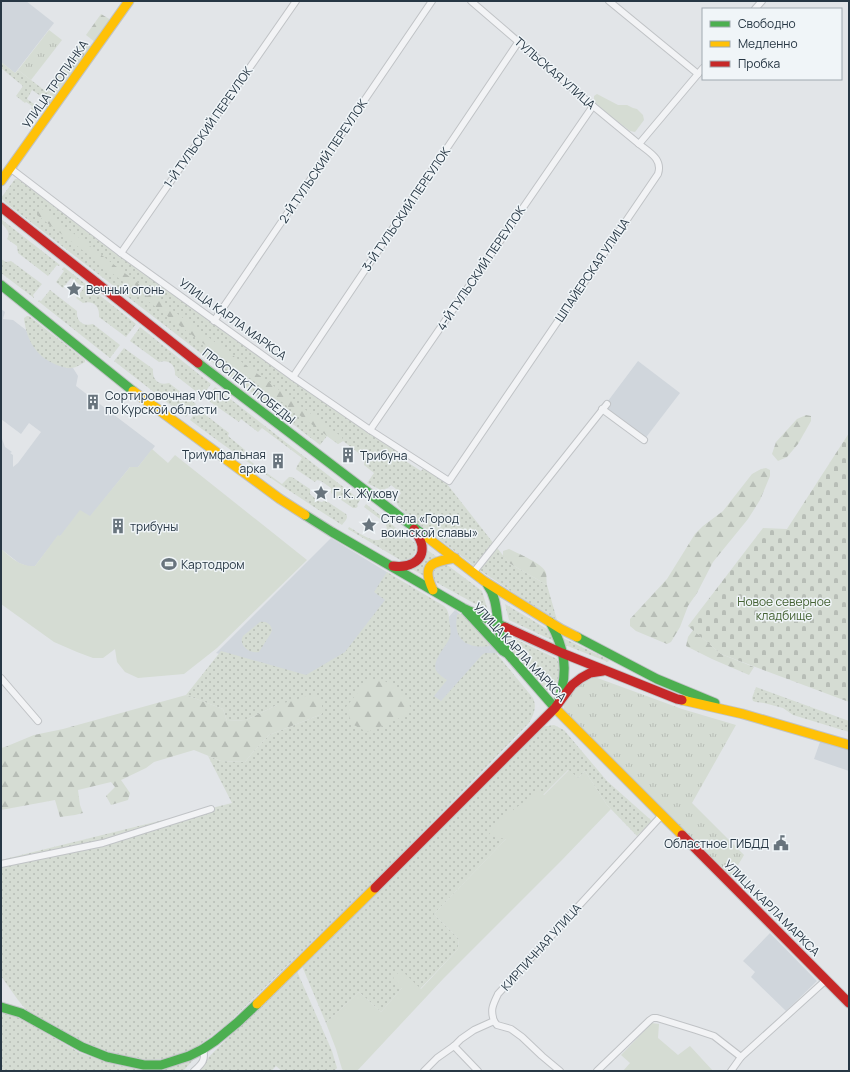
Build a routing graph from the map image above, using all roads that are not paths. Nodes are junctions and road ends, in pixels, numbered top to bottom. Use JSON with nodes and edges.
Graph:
{"nodes":[{"id":1,"x":129,"y":1,"type":"edge"},
{"id":2,"x":296,"y":1,"type":"edge"},
{"id":3,"x":432,"y":1,"type":"edge"},
{"id":4,"x":471,"y":1,"type":"edge"},
{"id":5,"x":609,"y":1,"type":"edge"},
{"id":6,"x":519,"y":41,"type":"junction"},
{"id":7,"x":702,"y":69,"type":"edge"},
{"id":8,"x":698,"y":74,"type":"junction"},
{"id":9,"x":593,"y":106,"type":"junction"},
{"id":10,"x":639,"y":144,"type":"junction"},
{"id":11,"x":10,"y":168,"type":"junction"},
{"id":12,"x":1,"y":181,"type":"edge"},
{"id":13,"x":1,"y":207,"type":"edge"},
{"id":14,"x":121,"y":253,"type":"junction"},
{"id":15,"x":1,"y":285,"type":"edge"},
{"id":16,"x":214,"y":321,"type":"junction"},
{"id":17,"x":293,"y":377,"type":"junction"},
{"id":18,"x":607,"y":404,"type":"dead end"},
{"id":19,"x":602,"y":409,"type":"junction"},
{"id":20,"x":370,"y":430,"type":"junction"},
{"id":21,"x":644,"y":440,"type":"dead end"},
{"id":22,"x":449,"y":481,"type":"joint"},
{"id":23,"x":412,"y":526,"type":"junction"},
{"id":24,"x":455,"y":558,"type":"junction"},
{"id":25,"x":387,"y":564,"type":"junction"},
{"id":26,"x":473,"y":573,"type":"junction"},
{"id":27,"x":484,"y":581,"type":"junction"},
{"id":28,"x":433,"y":590,"type":"junction"},
{"id":29,"x":463,"y":608,"type":"junction"},
{"id":30,"x":550,"y":622,"type":"junction"},
{"id":31,"x":499,"y":624,"type":"junction"},
{"id":32,"x":562,"y":653,"type":"junction"},
{"id":33,"x":508,"y":654,"type":"junction"},
{"id":34,"x":604,"y":671,"type":"junction"},
{"id":35,"x":1,"y":678,"type":"edge"},
{"id":36,"x":555,"y":708,"type":"junction"},
{"id":37,"x":743,"y":714,"type":"junction"},
{"id":38,"x":38,"y":721,"type":"dead end"},
{"id":39,"x":849,"y":744,"type":"edge"},
{"id":40,"x":211,"y":809,"type":"dead end"},
{"id":41,"x":662,"y":815,"type":"junction"},
{"id":42,"x":1,"y":864,"type":"edge"},
{"id":43,"x":826,"y":980,"type":"junction"},
{"id":44,"x":849,"y":1002,"type":"edge"},
{"id":45,"x":1,"y":1006,"type":"edge"},
{"id":46,"x":494,"y":1022,"type":"junction"},
{"id":47,"x":454,"y":1046,"type":"junction"},
{"id":48,"x":203,"y":1049,"type":"junction"},
{"id":49,"x":741,"y":1057,"type":"junction"},
{"id":50,"x":194,"y":1071,"type":"edge"},
{"id":51,"x":424,"y":1071,"type":"edge"},
{"id":52,"x":478,"y":1071,"type":"edge"},
{"id":53,"x":560,"y":1071,"type":"edge"},
{"id":54,"x":597,"y":1071,"type":"edge"},
{"id":55,"x":731,"y":1071,"type":"edge"}],
"edges":[{"from":1,"to":11,"type":"main road","name":"УЛИЦА ТРОПИНКА"},
{"from":2,"to":14,"type":"street","name":"1-Й ТУЛЬСКИЙ ПЕРЕУЛОК"},
{"from":3,"to":16,"type":"street","name":"2-Й ТУЛЬСКИЙ ПЕРЕУЛОК"},
{"from":4,"to":6,"type":"street","name":"ТУЛЬСКАЯ УЛИЦА"},
{"from":5,"to":8,"type":"street"},
{"from":6,"to":9,"type":"street","name":"ТУЛЬСКАЯ УЛИЦА"},
{"from":6,"to":17,"type":"street","name":"3-Й ТУЛЬСКИЙ ПЕРЕУЛОК"},
{"from":7,"to":8,"type":"street"},
{"from":8,"to":10,"type":"street"},
{"from":9,"to":10,"type":"street","name":"ТУЛЬСКАЯ УЛИЦА"},
{"from":9,"to":20,"type":"street","name":"4-Й ТУЛЬСКИЙ ПЕРЕУЛОК"},
{"from":10,"to":22,"type":"street","name":"ШПАЙЕРСКАЯ УЛИЦА"},
{"from":11,"to":12,"type":"main road","name":"УЛИЦА ТРОПИНКА"},
{"from":11,"to":14,"type":"street","name":"УЛИЦА КАРЛА МАРКСА"},
{"from":13,"to":23,"type":"main road","name":"ПРОСПЕКТ ПОБЕДЫ"},
{"from":14,"to":16,"type":"street","name":"УЛИЦА КАРЛА МАРКСА"},
{"from":15,"to":25,"type":"main road"},
{"from":16,"to":17,"type":"street","name":"УЛИЦА КАРЛА МАРКСА"},
{"from":17,"to":20,"type":"street","name":"УЛИЦА КАРЛА МАРКСА"},
{"from":18,"to":19,"type":"street"},
{"from":19,"to":21,"type":"street"},
{"from":19,"to":26,"type":"street"},
{"from":20,"to":22,"type":"street","name":"УЛИЦА КАРЛА МАРКСА"},
{"from":23,"to":24,"type":"main road","name":"ПРОСПЕКТ ПОБЕДЫ"},
{"from":23,"to":25,"type":"main road"},
{"from":24,"to":26,"type":"main road","name":"ПРОСПЕКТ ПОБЕДЫ"},
{"from":24,"to":28,"type":"main road"},
{"from":25,"to":28,"type":"main road"},
{"from":26,"to":27,"type":"main road","name":"ПРОСПЕКТ ПОБЕДЫ"},
{"from":27,"to":30,"type":"main road","name":"ПРОСПЕКТ ПОБЕДЫ"},
{"from":27,"to":31,"type":"main road"},
{"from":28,"to":29,"type":"main road"},
{"from":29,"to":31,"type":"main road","name":"УЛИЦА КАРЛА МАРКСА"},
{"from":29,"to":33,"type":"main road","name":"УЛИЦА КАРЛА МАРКСА"},
{"from":30,"to":32,"type":"main road"},
{"from":30,"to":37,"type":"main road","name":"ПРОСПЕКТ ПОБЕДЫ"},
{"from":31,"to":32,"type":"main road","name":"УЛИЦА КАРЛА МАРКСА"},
{"from":31,"to":33,"type":"main road"},
{"from":32,"to":34,"type":"main road","name":"УЛИЦА КАРЛА МАРКСА"},
{"from":32,"to":36,"type":"main road"},
{"from":33,"to":36,"type":"main road","name":"УЛИЦА КАРЛА МАРКСА"},
{"from":34,"to":36,"type":"main road"},
{"from":34,"to":37,"type":"main road","name":"УЛИЦА КАРЛА МАРКСА"},
{"from":35,"to":38,"type":"street"},
{"from":36,"to":41,"type":"main road","name":"УЛИЦА КАРЛА МАРКСА"},
{"from":36,"to":48,"type":"main road"},
{"from":37,"to":39,"type":"main road","name":"УЛИЦА КАРЛА МАРКСА"},
{"from":40,"to":42,"type":"street"},
{"from":41,"to":43,"type":"main road","name":"УЛИЦА КАРЛА МАРКСА"},
{"from":41,"to":46,"type":"street","name":"КИРПИЧНАЯ УЛИЦА"},
{"from":43,"to":44,"type":"main road","name":"УЛИЦА КАРЛА МАРКСА"},
{"from":43,"to":49,"type":"street"},
{"from":45,"to":48,"type":"main road"},
{"from":46,"to":47,"type":"street"},
{"from":46,"to":53,"type":"street"},
{"from":47,"to":51,"type":"street"},
{"from":47,"to":52,"type":"street"},
{"from":48,"to":50,"type":"street"},
{"from":49,"to":54,"type":"street"},
{"from":49,"to":55,"type":"street"}]}
